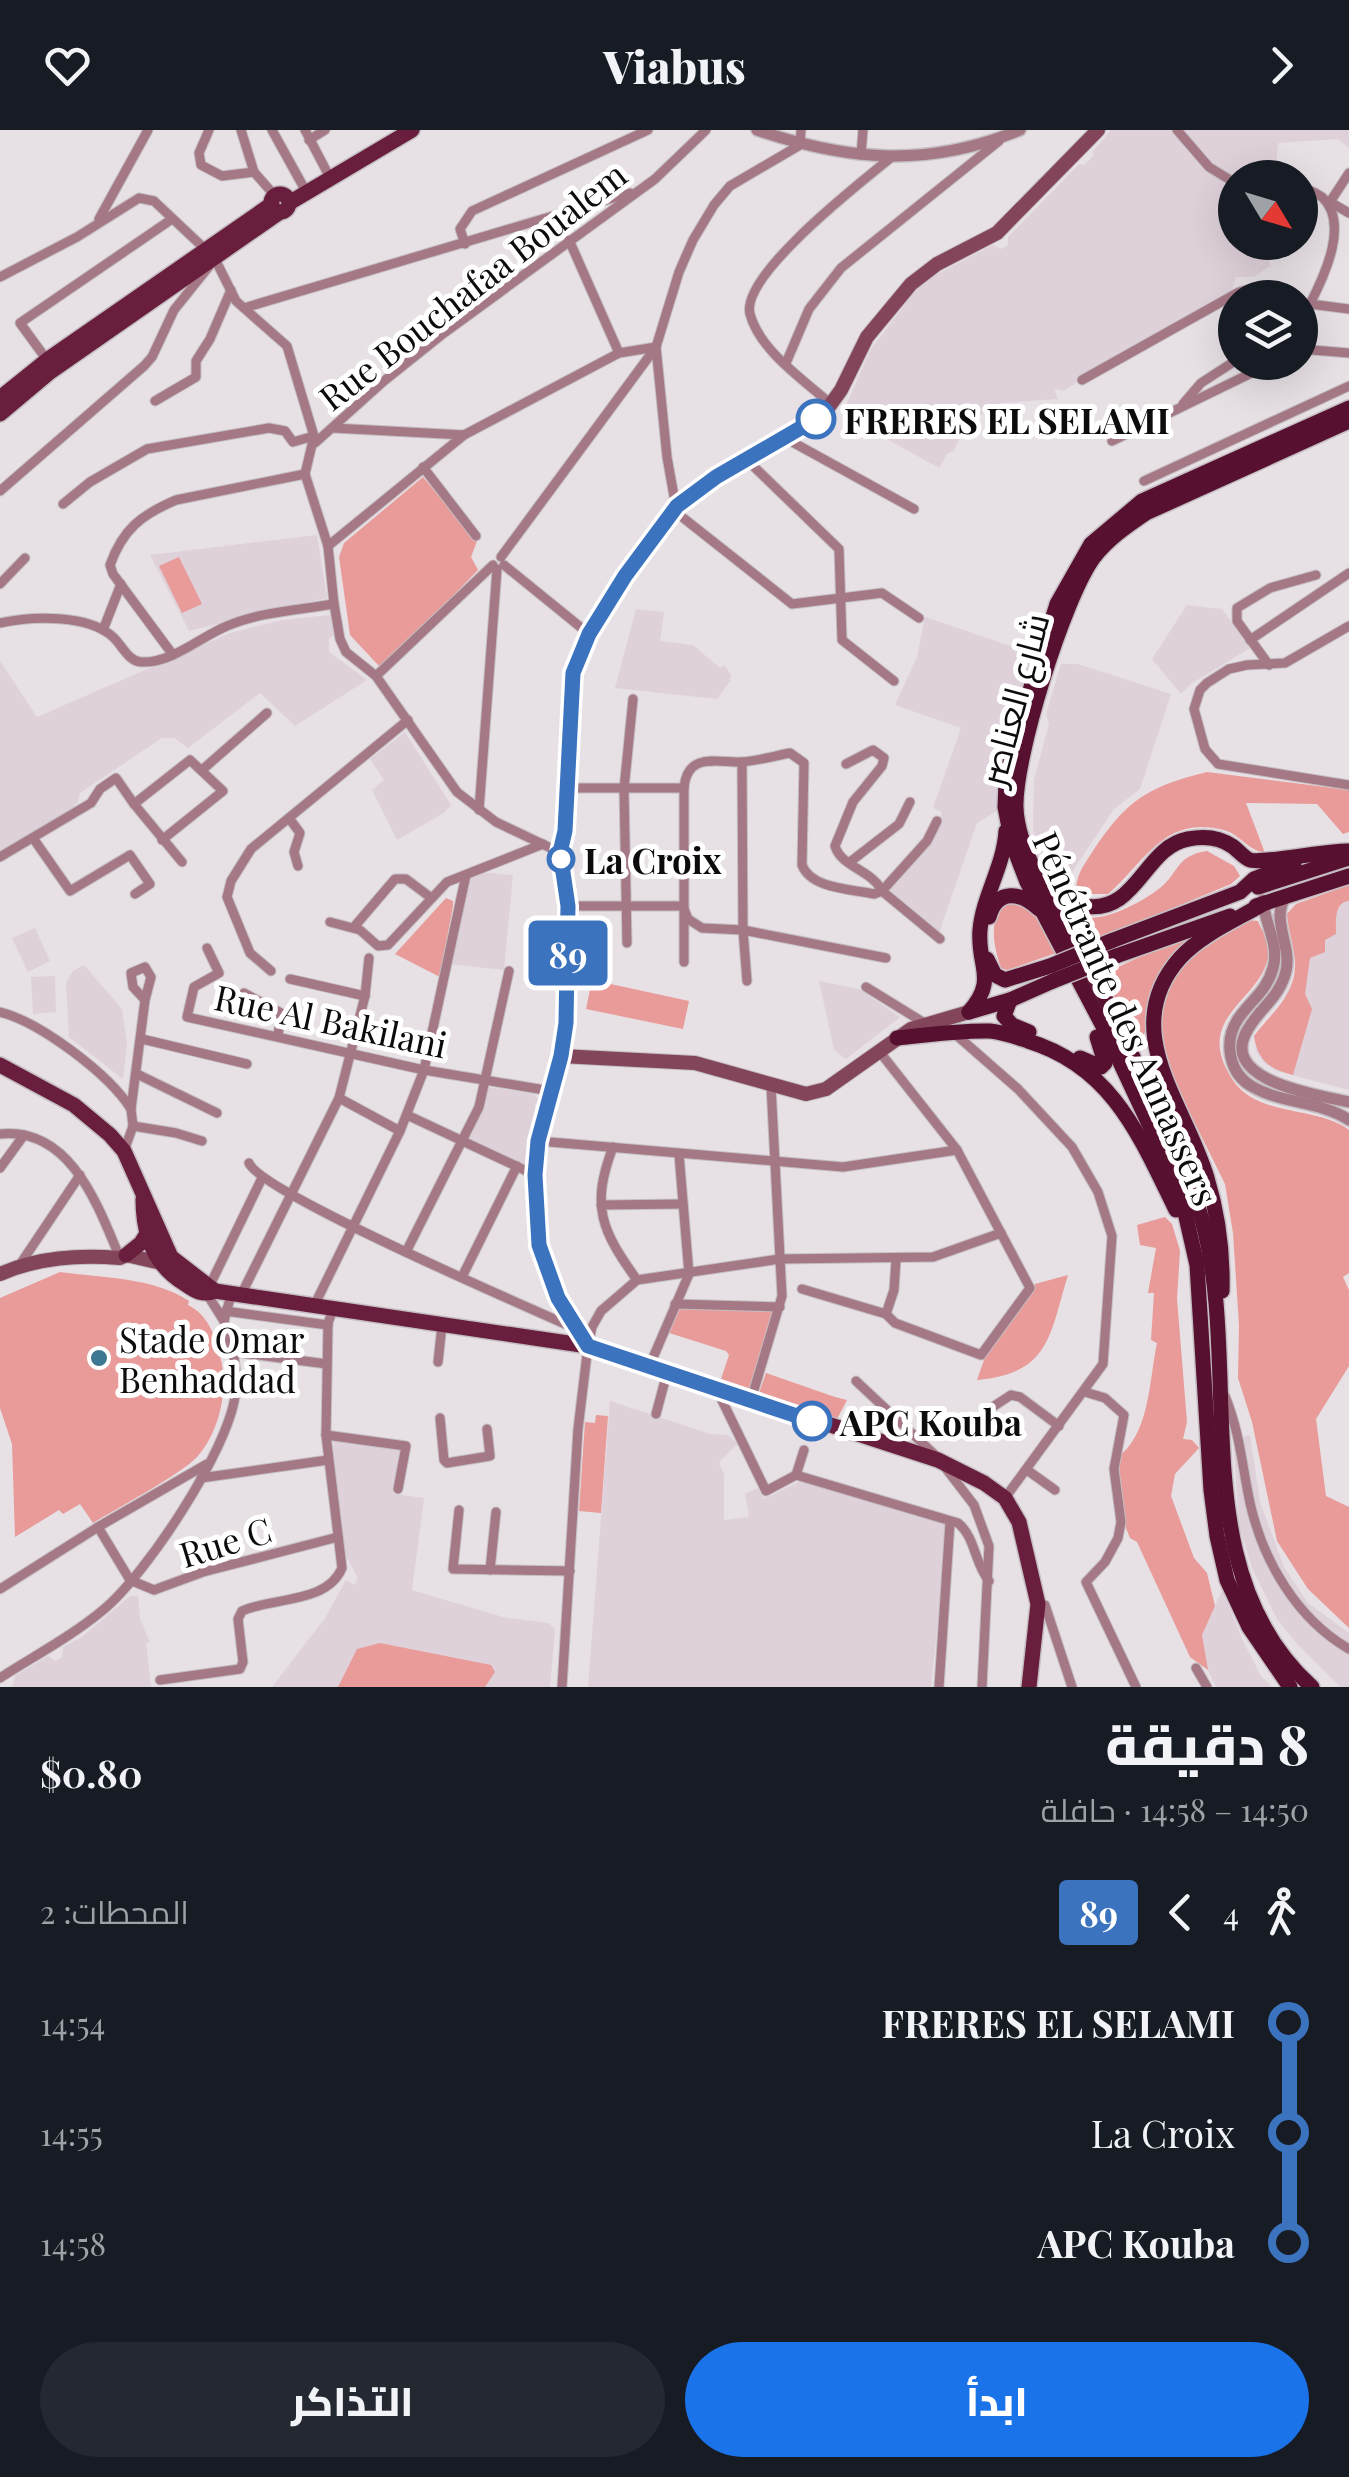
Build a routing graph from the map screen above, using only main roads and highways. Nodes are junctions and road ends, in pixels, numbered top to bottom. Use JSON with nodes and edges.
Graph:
{"nodes":[{"id":1,"x":397,"y":130,"type":"edge"},
{"id":2,"x":412,"y":130,"type":"edge"},
{"id":3,"x":1098,"y":130,"type":"edge"},
{"id":4,"x":280,"y":202,"type":"junction"},
{"id":5,"x":212,"y":254,"type":"junction"},
{"id":6,"x":0,"y":398,"type":"edge"},
{"id":7,"x":1349,"y":408,"type":"edge"},
{"id":8,"x":0,"y":414,"type":"edge"},
{"id":9,"x":1344,"y":424,"type":"edge"},
{"id":10,"x":1006,"y":816,"type":"junction"},
{"id":11,"x":1323,"y":850,"type":"junction"},
{"id":12,"x":1349,"y":850,"type":"edge"},
{"id":13,"x":1037,"y":874,"type":"junction"},
{"id":14,"x":1349,"y":876,"type":"edge"},
{"id":15,"x":1240,"y":892,"type":"junction"},
{"id":16,"x":1263,"y":904,"type":"junction"},
{"id":17,"x":1045,"y":914,"type":"junction"},
{"id":18,"x":1114,"y":948,"type":"junction"},
{"id":19,"x":1051,"y":974,"type":"junction"},
{"id":20,"x":1079,"y":981,"type":"junction"},
{"id":21,"x":1010,"y":1000,"type":"junction"},
{"id":22,"x":969,"y":1012,"type":"junction"},
{"id":23,"x":888,"y":1044,"type":"junction"},
{"id":24,"x":561,"y":1056,"type":"junction"},
{"id":25,"x":0,"y":1064,"type":"edge"},
{"id":26,"x":143,"y":1199,"type":"junction"},
{"id":27,"x":146,"y":1235,"type":"junction"},
{"id":28,"x":1193,"y":1244,"type":"junction"},
{"id":29,"x":123,"y":1257,"type":"junction"},
{"id":30,"x":169,"y":1264,"type":"junction"},
{"id":31,"x":0,"y":1274,"type":"edge"},
{"id":32,"x":1218,"y":1336,"type":"junction"},
{"id":33,"x":588,"y":1346,"type":"junction"},
{"id":34,"x":1284,"y":1685,"type":"edge"},
{"id":35,"x":1029,"y":1687,"type":"edge"},
{"id":36,"x":1312,"y":1687,"type":"edge"}],
"edges":[{"from":1,"to":4,"type":"main road"},
{"from":2,"to":4,"type":"main road"},
{"from":3,"to":24,"type":"main road"},
{"from":4,"to":5,"type":"main road"},
{"from":5,"to":6,"type":"main road"},
{"from":5,"to":8,"type":"main road"},
{"from":7,"to":10,"type":"highway","name":"Pénétrante des Annassers"},
{"from":9,"to":13,"type":"highway","name":"شارع العناصر"},
{"from":10,"to":17,"type":"highway","name":"Pénétrante des Annassers"},
{"from":10,"to":22,"type":"highway"},
{"from":11,"to":12,"type":"highway"},
{"from":11,"to":13,"type":"highway"},
{"from":11,"to":15,"type":"highway"},
{"from":12,"to":15,"type":"highway"},
{"from":13,"to":32,"type":"highway","name":"شارع العناصر"},
{"from":14,"to":16,"type":"highway"},
{"from":15,"to":18,"type":"highway"},
{"from":16,"to":18,"type":"highway"},
{"from":16,"to":32,"type":"highway"},
{"from":17,"to":19,"type":"highway"},
{"from":17,"to":20,"type":"highway","name":"Pénétrante des Annassers"},
{"from":18,"to":19,"type":"highway","bridge":true},
{"from":19,"to":21,"type":"highway"},
{"from":19,"to":22,"type":"highway"},
{"from":20,"to":21,"type":"highway"},
{"from":20,"to":28,"type":"highway","name":"Pénétrante des Annassers"},
{"from":21,"to":22,"type":"highway"},
{"from":22,"to":23,"type":"main road"},
{"from":23,"to":24,"type":"main road"},
{"from":23,"to":28,"type":"highway"},
{"from":24,"to":33,"type":"main road"},
{"from":25,"to":26,"type":"main road"},
{"from":26,"to":27,"type":"main road"},
{"from":26,"to":30,"type":"main road"},
{"from":27,"to":29,"type":"main road"},
{"from":27,"to":30,"type":"main road"},
{"from":28,"to":34,"type":"highway","name":"Pénétrante des Annassers"},
{"from":29,"to":30,"type":"main road"},
{"from":29,"to":31,"type":"main road"},
{"from":30,"to":33,"type":"main road"},
{"from":32,"to":36,"type":"highway","name":"شارع العناصر"},
{"from":33,"to":35,"type":"main road"}]}
